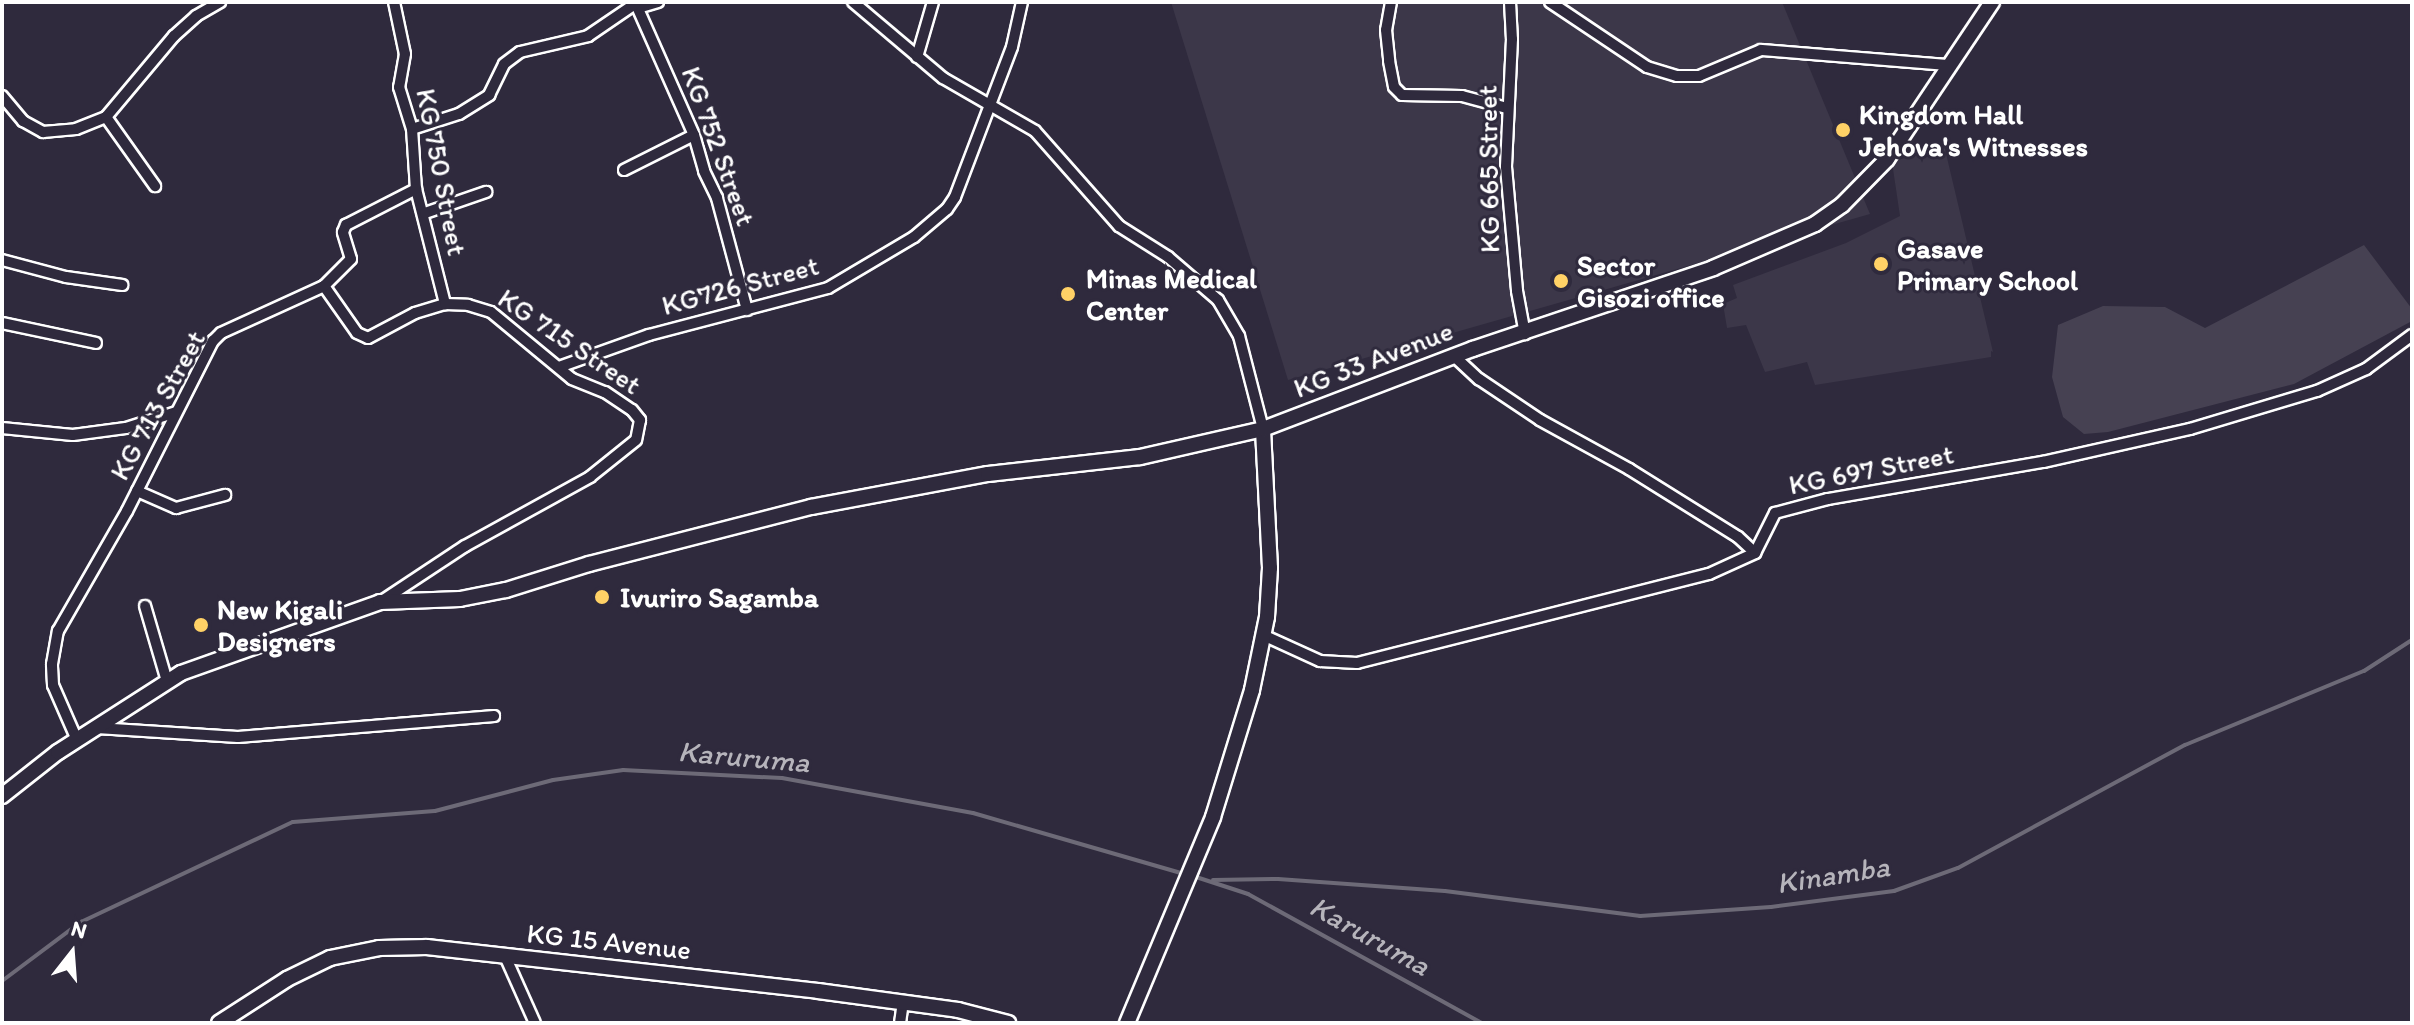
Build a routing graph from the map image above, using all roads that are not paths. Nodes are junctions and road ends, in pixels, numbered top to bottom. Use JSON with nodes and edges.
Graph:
{"nodes":[{"id":1,"x":220,"y":2,"type":"edge"},
{"id":2,"x":394,"y":2,"type":"edge"},
{"id":3,"x":658,"y":2,"type":"edge"},
{"id":4,"x":853,"y":2,"type":"edge"},
{"id":5,"x":933,"y":2,"type":"edge"},
{"id":6,"x":1022,"y":2,"type":"edge"},
{"id":7,"x":1391,"y":2,"type":"edge"},
{"id":8,"x":1510,"y":2,"type":"edge"},
{"id":9,"x":1550,"y":2,"type":"edge"},
{"id":10,"x":1992,"y":2,"type":"edge"},
{"id":11,"x":636,"y":5,"type":"edge"},
{"id":12,"x":917,"y":57,"type":"junction"},
{"id":13,"x":1948,"y":65,"type":"junction"},
{"id":14,"x":2,"y":96,"type":"edge"},
{"id":15,"x":990,"y":107,"type":"junction"},
{"id":16,"x":1507,"y":108,"type":"junction"},
{"id":17,"x":106,"y":117,"type":"junction"},
{"id":18,"x":412,"y":129,"type":"junction"},
{"id":19,"x":694,"y":135,"type":"junction"},
{"id":20,"x":624,"y":170,"type":"dead end"},
{"id":21,"x":155,"y":186,"type":"dead end"},
{"id":22,"x":416,"y":189,"type":"junction"},
{"id":23,"x":486,"y":192,"type":"dead end"},
{"id":24,"x":425,"y":213,"type":"junction"},
{"id":25,"x":2,"y":260,"type":"edge"},
{"id":26,"x":122,"y":285,"type":"dead end"},
{"id":27,"x":324,"y":286,"type":"junction"},
{"id":28,"x":445,"y":304,"type":"junction"},
{"id":29,"x":747,"y":310,"type":"junction"},
{"id":30,"x":2,"y":323,"type":"edge"},
{"id":31,"x":1525,"y":334,"type":"junction"},
{"id":32,"x":2412,"y":335,"type":"edge"},
{"id":33,"x":96,"y":343,"type":"dead end"},
{"id":34,"x":1455,"y":357,"type":"junction"},
{"id":35,"x":559,"y":367,"type":"junction"},
{"id":36,"x":176,"y":412,"type":"junction"},
{"id":37,"x":2,"y":428,"type":"edge"},
{"id":38,"x":1263,"y":429,"type":"junction"},
{"id":39,"x":137,"y":491,"type":"junction"},
{"id":40,"x":225,"y":495,"type":"dead end"},
{"id":41,"x":1755,"y":553,"type":"junction"},
{"id":42,"x":380,"y":602,"type":"junction"},
{"id":43,"x":145,"y":606,"type":"dead end"},
{"id":44,"x":1263,"y":635,"type":"junction"},
{"id":45,"x":167,"y":681,"type":"junction"},
{"id":46,"x":494,"y":716,"type":"dead end"},
{"id":47,"x":97,"y":728,"type":"junction"},
{"id":48,"x":77,"y":740,"type":"junction"},
{"id":49,"x":2,"y":796,"type":"edge"},
{"id":50,"x":505,"y":956,"type":"junction"},
{"id":51,"x":903,"y":1002,"type":"junction"},
{"id":52,"x":219,"y":1023,"type":"edge"},
{"id":53,"x":535,"y":1023,"type":"edge"},
{"id":54,"x":900,"y":1023,"type":"edge"},
{"id":55,"x":1008,"y":1023,"type":"edge"},
{"id":56,"x":1127,"y":1023,"type":"edge"}],
"edges":[{"from":1,"to":17,"type":"street"},
{"from":2,"to":18,"type":"street","name":"KG 750 Street"},
{"from":3,"to":11,"type":"street"},
{"from":4,"to":12,"type":"street"},
{"from":5,"to":12,"type":"street"},
{"from":6,"to":15,"type":"street","name":"KG726 Street"},
{"from":7,"to":16,"type":"street"},
{"from":8,"to":16,"type":"street","name":"KG 665 Street"},
{"from":9,"to":13,"type":"street"},
{"from":10,"to":13,"type":"main road","name":"KG 33 Avenue"},
{"from":11,"to":18,"type":"street"},
{"from":11,"to":19,"type":"street","name":"KG 752 Street"},
{"from":12,"to":15,"type":"street"},
{"from":13,"to":31,"type":"main road","name":"KG 33 Avenue"},
{"from":14,"to":17,"type":"street"},
{"from":15,"to":29,"type":"street","name":"KG726 Street"},
{"from":15,"to":38,"type":"street"},
{"from":16,"to":31,"type":"street","name":"KG 665 Street"},
{"from":17,"to":21,"type":"street"},
{"from":18,"to":22,"type":"street","name":"KG 750 Street"},
{"from":19,"to":20,"type":"street"},
{"from":19,"to":29,"type":"street","name":"KG 752 Street"},
{"from":22,"to":24,"type":"street","name":"KG 750 Street"},
{"from":22,"to":27,"type":"street","name":"KG 713 Street"},
{"from":23,"to":24,"type":"street"},
{"from":24,"to":28,"type":"street","name":"KG 750 Street"},
{"from":25,"to":26,"type":"street"},
{"from":27,"to":28,"type":"street","name":"KG 715 Street"},
{"from":27,"to":36,"type":"street","name":"KG 713 Street"},
{"from":28,"to":35,"type":"street","name":"KG 715 Street"},
{"from":29,"to":35,"type":"street","name":"KG726 Street"},
{"from":30,"to":33,"type":"street"},
{"from":31,"to":34,"type":"main road","name":"KG 33 Avenue"},
{"from":32,"to":41,"type":"street","name":"KG 697 Street"},
{"from":34,"to":38,"type":"main road","name":"KG 33 Avenue"},
{"from":34,"to":41,"type":"street"},
{"from":35,"to":42,"type":"street","name":"KG 715 Street"},
{"from":36,"to":37,"type":"street"},
{"from":36,"to":39,"type":"street","name":"KG 713 Street"},
{"from":38,"to":42,"type":"main road","name":"KG 33 Avenue"},
{"from":38,"to":44,"type":"main road"},
{"from":39,"to":40,"type":"street"},
{"from":39,"to":48,"type":"street","name":"KG 713 Street"},
{"from":41,"to":44,"type":"street"},
{"from":42,"to":45,"type":"main road","name":"KG 33 Avenue"},
{"from":43,"to":45,"type":"street"},
{"from":44,"to":56,"type":"main road"},
{"from":45,"to":47,"type":"main road","name":"KG 33 Avenue"},
{"from":46,"to":47,"type":"street"},
{"from":47,"to":48,"type":"main road","name":"KG 33 Avenue"},
{"from":48,"to":49,"type":"main road","name":"KG 33 Avenue"},
{"from":50,"to":51,"type":"main road","name":"KG 15 Avenue"},
{"from":50,"to":52,"type":"main road","name":"KG 15 Avenue"},
{"from":50,"to":53,"type":"street"},
{"from":51,"to":54,"type":"street"},
{"from":51,"to":55,"type":"main road","name":"KG 15 Avenue"}]}
